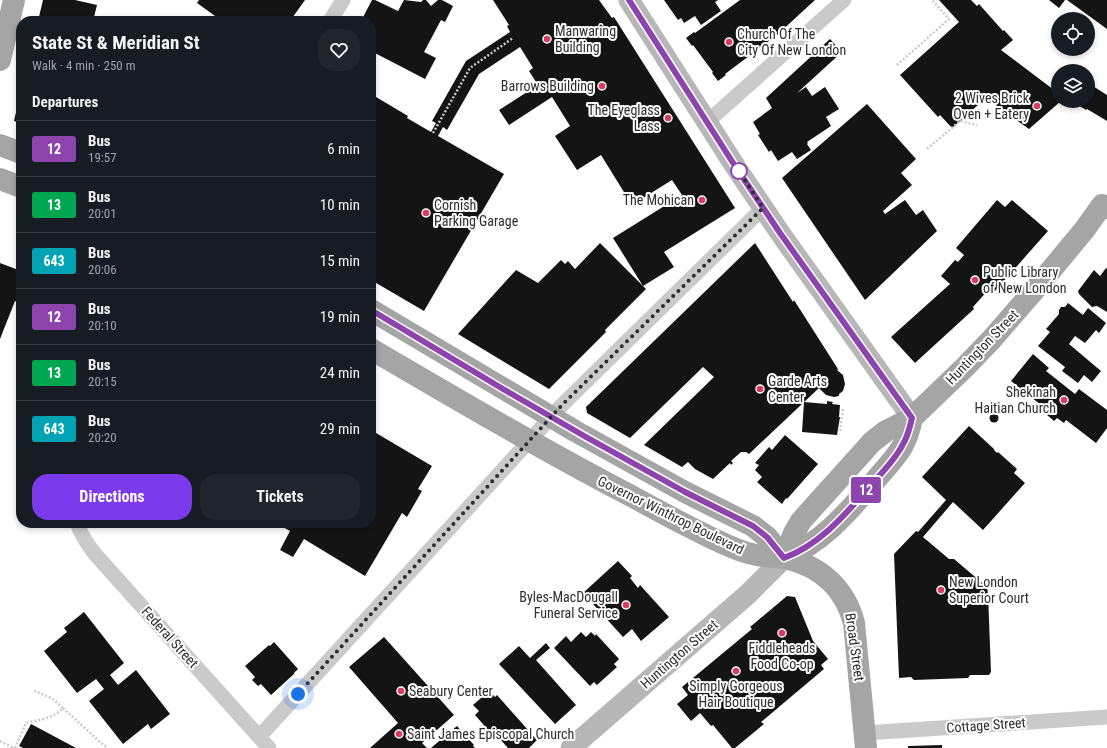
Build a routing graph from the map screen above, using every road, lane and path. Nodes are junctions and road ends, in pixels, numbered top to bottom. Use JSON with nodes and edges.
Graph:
{"nodes":[{"id":1,"x":14,"y":0,"type":"edge"},
{"id":2,"x":343,"y":0,"type":"edge"},
{"id":3,"x":629,"y":0,"type":"edge"},
{"id":4,"x":844,"y":0,"type":"edge"},
{"id":5,"x":932,"y":0,"type":"edge"},
{"id":6,"x":333,"y":16,"type":"edge"},
{"id":7,"x":513,"y":38,"type":"dead end"},
{"id":8,"x":0,"y":60,"type":"edge"},
{"id":9,"x":897,"y":65,"type":"dead end"},
{"id":10,"x":707,"y":122,"type":"junction"},
{"id":11,"x":977,"y":125,"type":"dead end"},
{"id":12,"x":433,"y":133,"type":"dead end"},
{"id":13,"x":0,"y":145,"type":"edge"},
{"id":14,"x":927,"y":149,"type":"dead end"},
{"id":15,"x":16,"y":151,"type":"edge"},
{"id":16,"x":0,"y":179,"type":"edge"},
{"id":17,"x":16,"y":185,"type":"edge"},
{"id":18,"x":1105,"y":203,"type":"edge"},
{"id":19,"x":763,"y":208,"type":"junction"},
{"id":20,"x":376,"y":313,"type":"edge"},
{"id":21,"x":376,"y":352,"type":"edge"},
{"id":22,"x":843,"y":409,"type":"dead end"},
{"id":23,"x":551,"y":417,"type":"junction"},
{"id":24,"x":912,"y":418,"type":"junction"},
{"id":25,"x":840,"y":431,"type":"dead end"},
{"id":26,"x":529,"y":441,"type":"junction"},
{"id":27,"x":79,"y":528,"type":"edge"},
{"id":28,"x":784,"y":558,"type":"junction"},
{"id":29,"x":33,"y":690,"type":"dead end"},
{"id":30,"x":63,"y":708,"type":"junction"},
{"id":31,"x":1107,"y":717,"type":"edge"},
{"id":32,"x":259,"y":737,"type":"junction"},
{"id":33,"x":865,"y":740,"type":"edge"},
{"id":34,"x":0,"y":741,"type":"edge"},
{"id":35,"x":15,"y":748,"type":"edge"},
{"id":36,"x":108,"y":748,"type":"edge"},
{"id":37,"x":269,"y":748,"type":"edge"},
{"id":38,"x":571,"y":748,"type":"edge"}],
"edges":[{"from":1,"to":8,"type":"main road"},
{"from":2,"to":6,"type":"street"},
{"from":3,"to":10,"type":"street"},
{"from":4,"to":10,"type":"street"},
{"from":5,"to":9,"type":"path"},
{"from":7,"to":12,"type":"path"},
{"from":10,"to":19,"type":"street"},
{"from":11,"to":14,"type":"path"},
{"from":13,"to":15,"type":"main road"},
{"from":16,"to":17,"type":"main road"},
{"from":18,"to":24,"type":"main road","name":"Huntington Street"},
{"from":19,"to":23,"type":"street"},
{"from":19,"to":24,"type":"street"},
{"from":20,"to":23,"type":"main road","name":"Governor Winthrop Boulevard"},
{"from":21,"to":26,"type":"main road","name":"Governor Winthrop Boulevard"},
{"from":22,"to":25,"type":"path"},
{"from":23,"to":26,"type":"street"},
{"from":23,"to":28,"type":"main road","name":"Governor Winthrop Boulevard"},
{"from":24,"to":28,"type":"main road","name":"Huntington Street"},
{"from":24,"to":28,"type":"main road","name":"Huntington Street"},
{"from":26,"to":28,"type":"main road","name":"Governor Winthrop Boulevard"},
{"from":26,"to":32,"type":"street"},
{"from":27,"to":32,"type":"street","name":"Federal Street"},
{"from":28,"to":33,"type":"main road","name":"Broad Street"},
{"from":28,"to":38,"type":"street","name":"Huntington Street"},
{"from":29,"to":30,"type":"path"},
{"from":30,"to":35,"type":"path"},
{"from":30,"to":36,"type":"path"},
{"from":31,"to":33,"type":"street","name":"Cottage Street"},
{"from":32,"to":37,"type":"street","name":"Federal Street"},
{"from":34,"to":35,"type":"path"}]}
